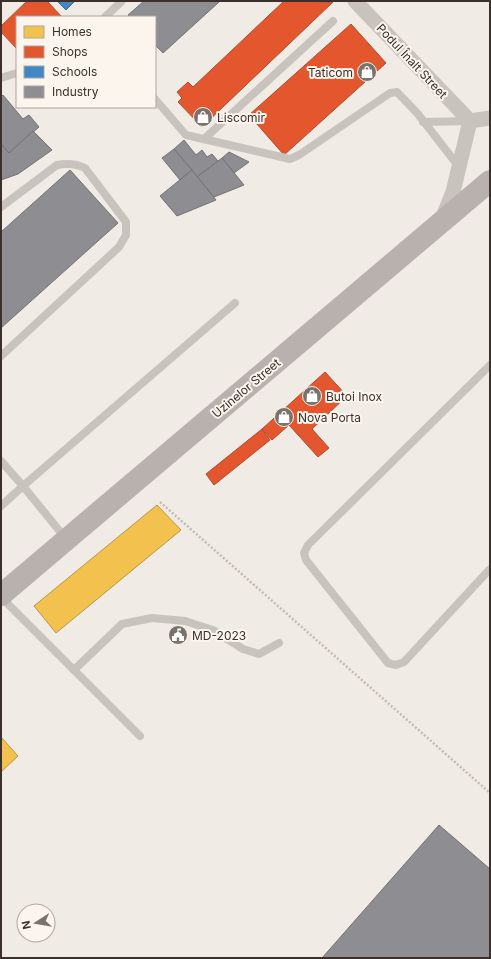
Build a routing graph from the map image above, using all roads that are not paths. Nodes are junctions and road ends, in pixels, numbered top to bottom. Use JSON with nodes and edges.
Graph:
{"nodes":[{"id":1,"x":122,"y":1,"type":"edge"},
{"id":2,"x":356,"y":1,"type":"edge"},
{"id":3,"x":106,"y":16,"type":"edge"},
{"id":4,"x":333,"y":21,"type":"dead end"},
{"id":5,"x":16,"y":73,"type":"edge"},
{"id":6,"x":1,"y":78,"type":"edge"},
{"id":7,"x":156,"y":100,"type":"edge"},
{"id":8,"x":490,"y":118,"type":"edge"},
{"id":9,"x":470,"y":120,"type":"junction"},
{"id":10,"x":423,"y":122,"type":"junction"},
{"id":11,"x":204,"y":139,"type":"junction"},
{"id":12,"x":459,"y":167,"type":"junction"},
{"id":13,"x":490,"y":181,"type":"edge"},
{"id":14,"x":1,"y":207,"type":"edge"},
{"id":15,"x":441,"y":222,"type":"junction"},
{"id":16,"x":235,"y":303,"type":"dead end"},
{"id":17,"x":1,"y":356,"type":"edge"},
{"id":18,"x":490,"y":365,"type":"edge"},
{"id":19,"x":1,"y":461,"type":"edge"},
{"id":20,"x":23,"y":486,"type":"junction"},
{"id":21,"x":1,"y":506,"type":"edge"},
{"id":22,"x":66,"y":540,"type":"junction"},
{"id":23,"x":490,"y":569,"type":"edge"},
{"id":24,"x":1,"y":596,"type":"edge"},
{"id":25,"x":279,"y":643,"type":"dead end"},
{"id":26,"x":74,"y":670,"type":"junction"},
{"id":27,"x":140,"y":736,"type":"dead end"}],
"edges":[{"from":1,"to":3,"type":"lane"},
{"from":2,"to":9,"type":"street","name":"Podul Înalt Street"},
{"from":4,"to":11,"type":"lane"},
{"from":5,"to":6,"type":"lane"},
{"from":7,"to":11,"type":"lane"},
{"from":8,"to":9,"type":"street"},
{"from":9,"to":10,"type":"lane"},
{"from":9,"to":12,"type":"street"},
{"from":10,"to":11,"type":"lane"},
{"from":10,"to":12,"type":"lane"},
{"from":12,"to":15,"type":"street"},
{"from":13,"to":15,"type":"main road","name":"Uzinelor Street"},
{"from":14,"to":17,"type":"lane"},
{"from":15,"to":22,"type":"main road","name":"Uzinelor Street"},
{"from":16,"to":20,"type":"lane"},
{"from":18,"to":23,"type":"lane"},
{"from":19,"to":20,"type":"lane"},
{"from":20,"to":21,"type":"lane"},
{"from":20,"to":22,"type":"lane"},
{"from":22,"to":24,"type":"main road","name":"Uzinelor Street"},
{"from":24,"to":26,"type":"lane"},
{"from":25,"to":26,"type":"lane"},
{"from":26,"to":27,"type":"lane"}]}
